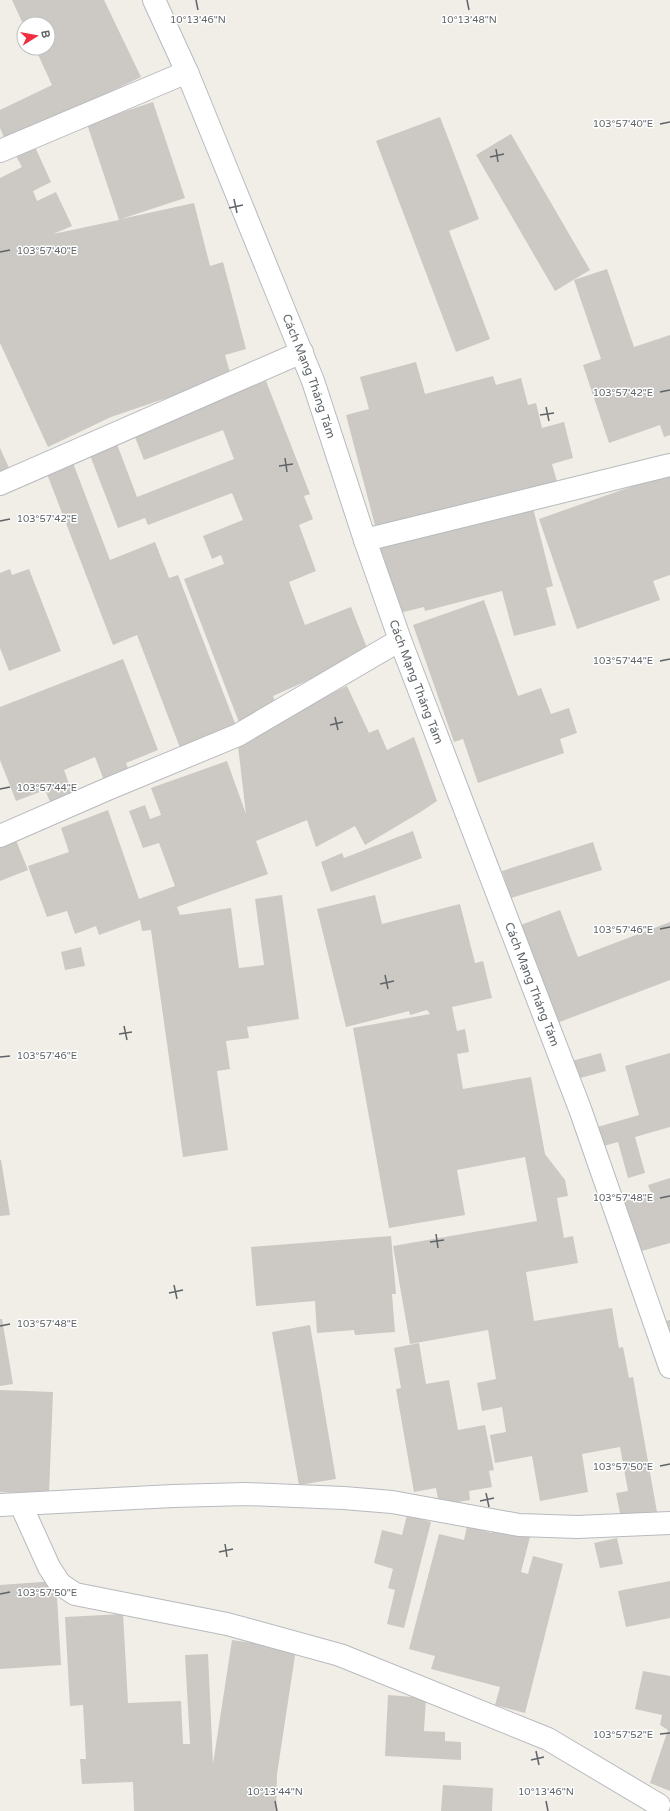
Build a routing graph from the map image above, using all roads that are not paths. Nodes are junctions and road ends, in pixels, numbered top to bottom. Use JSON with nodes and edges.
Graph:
{"nodes":[{"id":1,"x":154,"y":0,"type":"edge"},
{"id":2,"x":187,"y":72,"type":"junction"},
{"id":3,"x":0,"y":151,"type":"edge"},
{"id":4,"x":302,"y":352,"type":"junction"},
{"id":5,"x":670,"y":465,"type":"edge"},
{"id":6,"x":0,"y":484,"type":"edge"},
{"id":7,"x":365,"y":540,"type":"junction"},
{"id":8,"x":400,"y":640,"type":"junction"},
{"id":9,"x":0,"y":836,"type":"edge"},
{"id":10,"x":670,"y":1366,"type":"edge"},
{"id":11,"x":10,"y":1505,"type":"edge"},
{"id":12,"x":670,"y":1524,"type":"edge"},
{"id":13,"x":662,"y":1808,"type":"edge"}],
"edges":[{"from":1,"to":2,"type":"street","name":"Cách Mạng Tháng Tám"},
{"from":2,"to":3,"type":"street"},
{"from":2,"to":4,"type":"street","name":"Cách Mạng Tháng Tám"},
{"from":4,"to":6,"type":"street"},
{"from":4,"to":7,"type":"street","name":"Cách Mạng Tháng Tám"},
{"from":5,"to":7,"type":"street"},
{"from":7,"to":8,"type":"street","name":"Cách Mạng Tháng Tám"},
{"from":8,"to":9,"type":"street"},
{"from":8,"to":10,"type":"street","name":"Cách Mạng Tháng Tám"},
{"from":11,"to":12,"type":"street"},
{"from":11,"to":13,"type":"street"}]}
